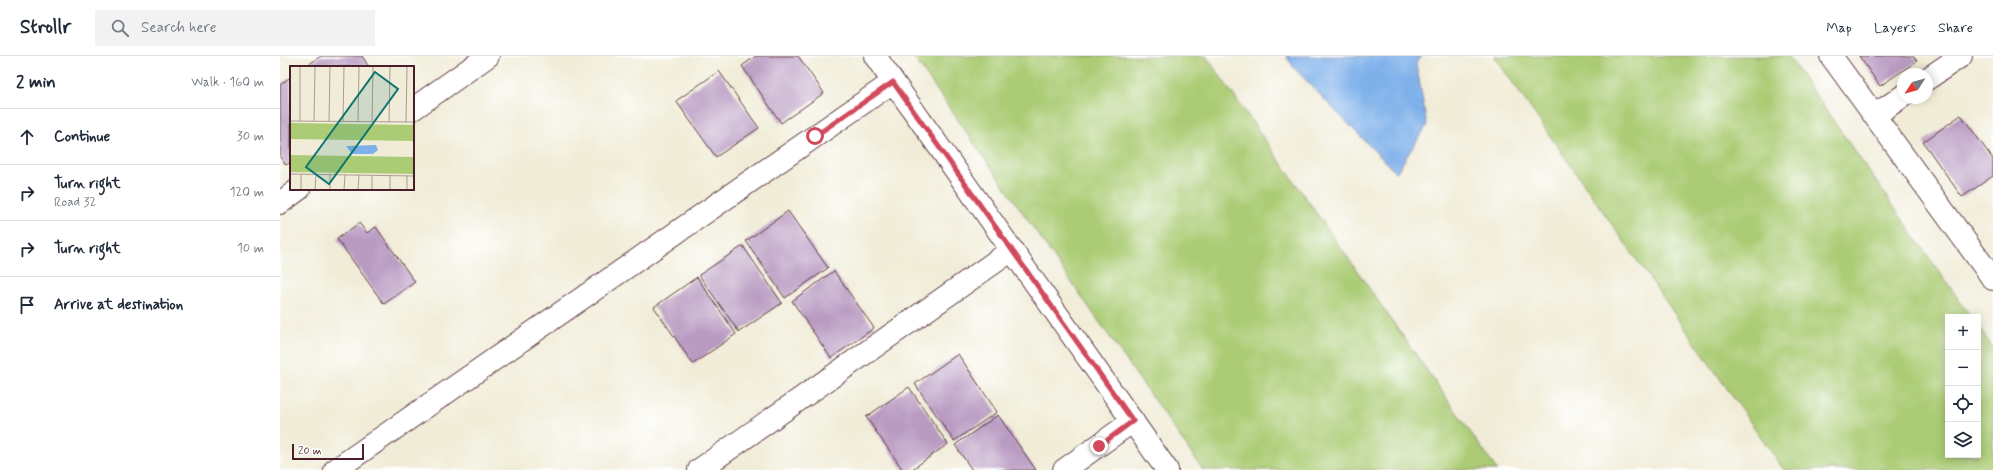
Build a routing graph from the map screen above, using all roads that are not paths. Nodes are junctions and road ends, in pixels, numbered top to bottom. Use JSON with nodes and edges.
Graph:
{"nodes":[{"id":1,"x":488,"y":56,"type":"edge"},
{"id":2,"x":875,"y":56,"type":"edge"},
{"id":3,"x":1830,"y":56,"type":"edge"},
{"id":4,"x":1961,"y":56,"type":"edge"},
{"id":5,"x":1933,"y":75,"type":"edge"},
{"id":6,"x":893,"y":82,"type":"junction"},
{"id":7,"x":1897,"y":100,"type":"edge"},
{"id":8,"x":414,"y":108,"type":"edge"},
{"id":9,"x":1875,"y":115,"type":"junction"},
{"id":10,"x":298,"y":190,"type":"edge"},
{"id":11,"x":280,"y":203,"type":"edge"},
{"id":12,"x":1012,"y":250,"type":"junction"},
{"id":13,"x":1993,"y":279,"type":"edge"},
{"id":14,"x":1133,"y":421,"type":"junction"},
{"id":15,"x":335,"y":470,"type":"edge"},
{"id":16,"x":699,"y":470,"type":"edge"},
{"id":17,"x":1064,"y":470,"type":"edge"},
{"id":18,"x":1167,"y":470,"type":"edge"}],
"edges":[{"from":1,"to":8,"type":"street"},
{"from":2,"to":6,"type":"street"},
{"from":3,"to":9,"type":"street"},
{"from":4,"to":5,"type":"street"},
{"from":6,"to":12,"type":"street"},
{"from":6,"to":15,"type":"street"},
{"from":7,"to":9,"type":"street"},
{"from":9,"to":13,"type":"street"},
{"from":10,"to":11,"type":"street"},
{"from":12,"to":14,"type":"street"},
{"from":12,"to":16,"type":"street"},
{"from":14,"to":17,"type":"street"},
{"from":14,"to":18,"type":"street"}]}
